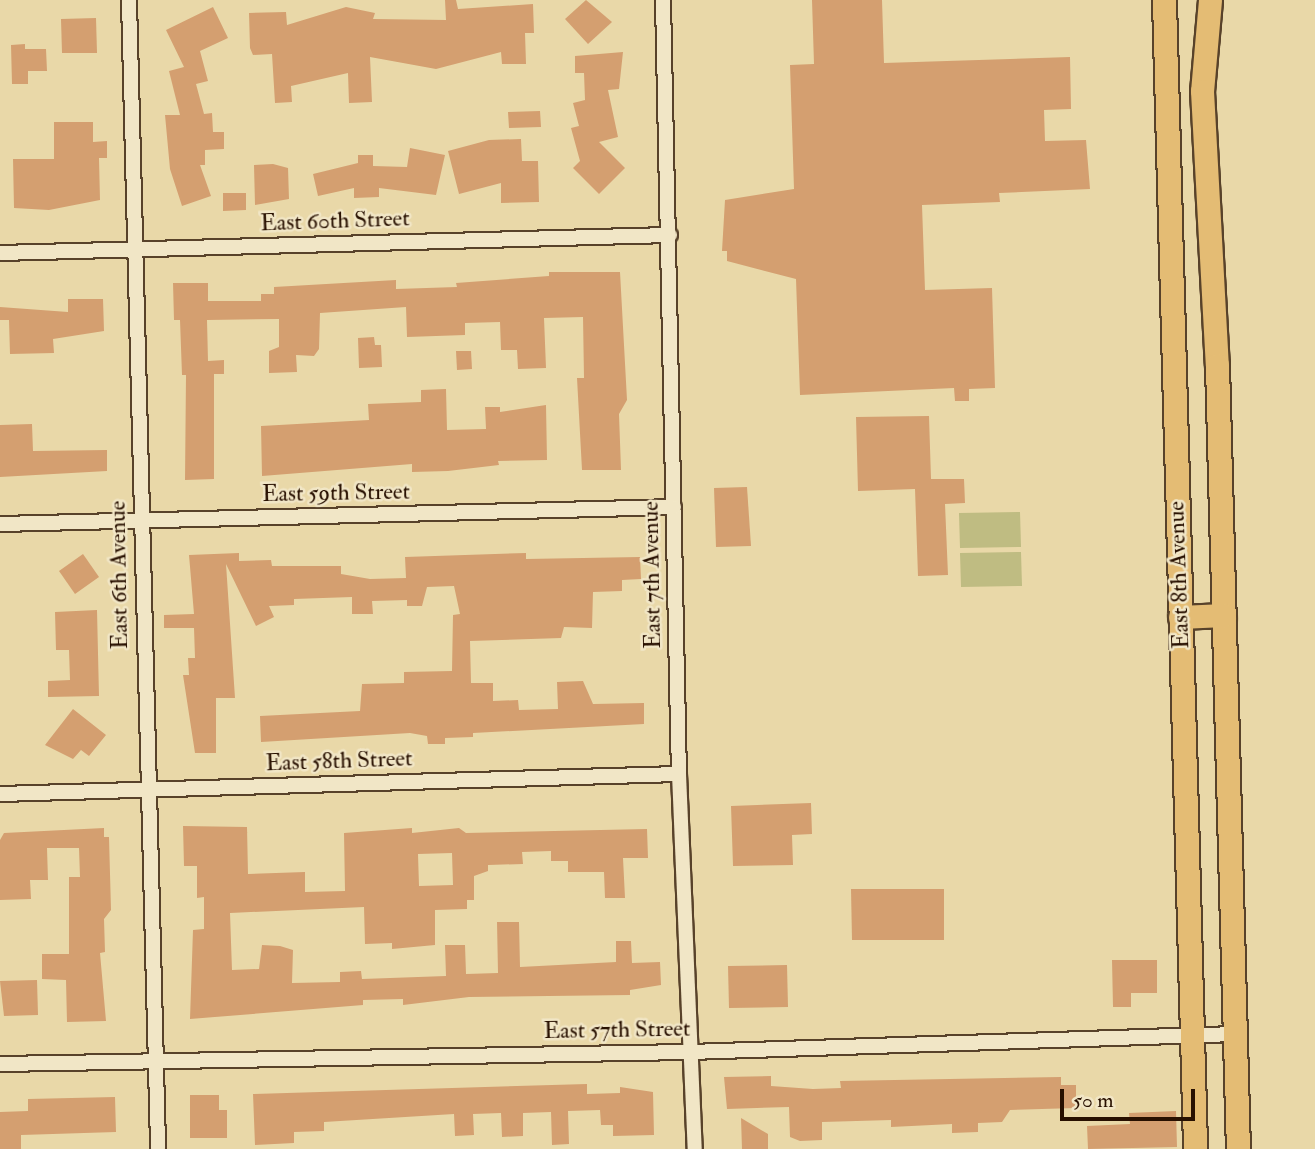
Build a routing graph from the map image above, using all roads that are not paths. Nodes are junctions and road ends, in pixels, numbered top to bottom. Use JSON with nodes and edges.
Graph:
{"nodes":[{"id":1,"x":129,"y":0,"type":"edge"},
{"id":2,"x":663,"y":0,"type":"edge"},
{"id":3,"x":1164,"y":0,"type":"edge"},
{"id":4,"x":1210,"y":0,"type":"edge"},
{"id":5,"x":1170,"y":211,"type":"junction"},
{"id":6,"x":1208,"y":212,"type":"junction"},
{"id":7,"x":670,"y":235,"type":"junction"},
{"id":8,"x":134,"y":250,"type":"junction"},
{"id":9,"x":0,"y":253,"type":"edge"},
{"id":10,"x":674,"y":507,"type":"junction"},
{"id":11,"x":140,"y":520,"type":"junction"},
{"id":12,"x":0,"y":524,"type":"edge"},
{"id":13,"x":1224,"y":615,"type":"junction"},
{"id":14,"x":1180,"y":617,"type":"junction"},
{"id":15,"x":679,"y":774,"type":"junction"},
{"id":16,"x":147,"y":790,"type":"junction"},
{"id":17,"x":0,"y":794,"type":"edge"},
{"id":18,"x":1235,"y":1034,"type":"junction"},
{"id":19,"x":1192,"y":1035,"type":"junction"},
{"id":20,"x":690,"y":1052,"type":"junction"},
{"id":21,"x":156,"y":1059,"type":"junction"},
{"id":22,"x":0,"y":1064,"type":"edge"},
{"id":23,"x":158,"y":1149,"type":"edge"},
{"id":24,"x":695,"y":1149,"type":"edge"},
{"id":25,"x":1195,"y":1149,"type":"edge"},
{"id":26,"x":1238,"y":1149,"type":"edge"}],
"edges":[{"from":1,"to":8,"type":"street","name":"East 6th Avenue"},
{"from":2,"to":7,"type":"street","name":"East 7th Avenue"},
{"from":3,"to":5,"type":"main road","name":"East 8th Avenue"},
{"from":4,"to":6,"type":"main road","name":"East 8th Avenue"},
{"from":5,"to":6,"type":"main road"},
{"from":5,"to":14,"type":"main road","name":"East 8th Avenue"},
{"from":6,"to":13,"type":"main road","name":"East 8th Avenue"},
{"from":7,"to":8,"type":"street","name":"East 60th Street"},
{"from":7,"to":10,"type":"street","name":"East 7th Avenue"},
{"from":8,"to":9,"type":"street","name":"East 60th Street"},
{"from":8,"to":11,"type":"street","name":"East 6th Avenue"},
{"from":10,"to":11,"type":"street","name":"East 59th Street"},
{"from":10,"to":15,"type":"street","name":"East 7th Avenue"},
{"from":11,"to":12,"type":"street","name":"East 59th Street"},
{"from":11,"to":16,"type":"street","name":"East 6th Avenue"},
{"from":13,"to":14,"type":"main road"},
{"from":13,"to":18,"type":"main road","name":"East 8th Avenue"},
{"from":14,"to":19,"type":"main road","name":"East 8th Avenue"},
{"from":15,"to":16,"type":"street","name":"East 58th Street"},
{"from":15,"to":20,"type":"street","name":"East 7th Avenue"},
{"from":16,"to":17,"type":"street","name":"East 58th Street"},
{"from":16,"to":21,"type":"street","name":"East 6th Avenue"},
{"from":18,"to":19,"type":"street","name":"East 57th Street"},
{"from":18,"to":26,"type":"main road","name":"East 8th Avenue"},
{"from":19,"to":20,"type":"street","name":"East 57th Street"},
{"from":19,"to":25,"type":"main road","name":"East 8th Avenue"},
{"from":20,"to":21,"type":"street","name":"East 57th Street"},
{"from":20,"to":24,"type":"street","name":"East 7th Avenue"},
{"from":21,"to":22,"type":"street","name":"East 57th Street"},
{"from":21,"to":23,"type":"street","name":"East 6th Avenue"}]}
